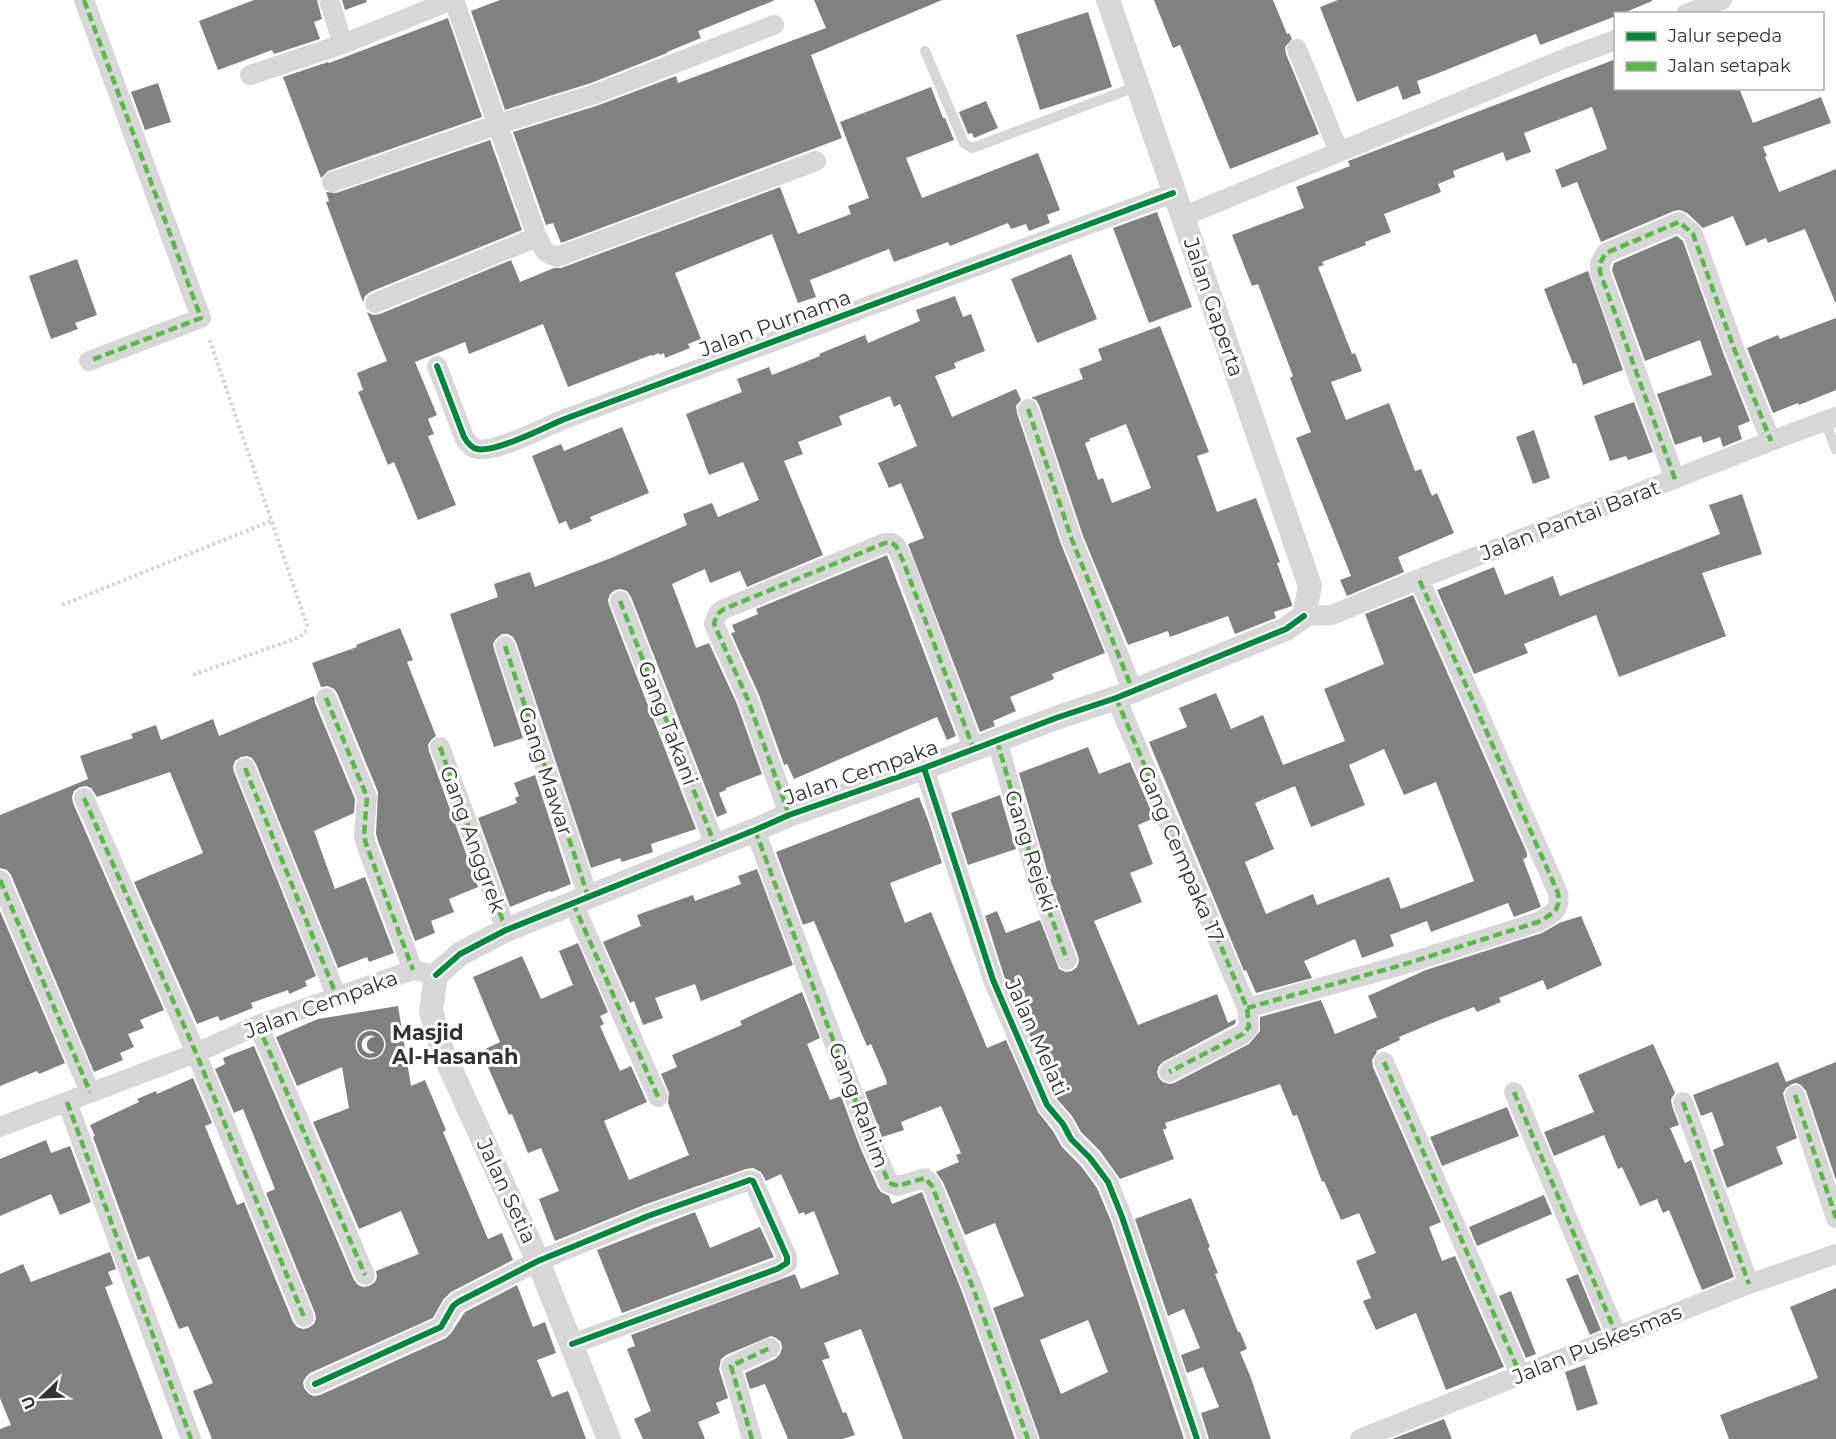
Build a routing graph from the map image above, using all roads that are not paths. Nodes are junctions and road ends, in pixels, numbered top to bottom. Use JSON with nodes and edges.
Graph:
{"nodes":[{"id":1,"x":84,"y":0,"type":"edge"},
{"id":2,"x":328,"y":0,"type":"edge"},
{"id":3,"x":1108,"y":0,"type":"edge"},
{"id":4,"x":1722,"y":0,"type":"edge"},
{"id":5,"x":443,"y":2,"type":"edge"},
{"id":6,"x":1691,"y":12,"type":"edge"},
{"id":7,"x":774,"y":25,"type":"dead end"},
{"id":8,"x":1614,"y":41,"type":"edge"},
{"id":9,"x":343,"y":44,"type":"junction"},
{"id":10,"x":1297,"y":50,"type":"dead end"},
{"id":11,"x":925,"y":51,"type":"dead end"},
{"id":12,"x":250,"y":75,"type":"dead end"},
{"id":13,"x":1138,"y":86,"type":"junction"},
{"id":14,"x":499,"y":124,"type":"junction"},
{"id":15,"x":1339,"y":153,"type":"junction"},
{"id":16,"x":816,"y":161,"type":"dead end"},
{"id":17,"x":332,"y":182,"type":"dead end"},
{"id":18,"x":1173,"y":193,"type":"junction"},
{"id":19,"x":1182,"y":216,"type":"junction"},
{"id":20,"x":537,"y":237,"type":"junction"},
{"id":21,"x":375,"y":303,"type":"dead end"},
{"id":22,"x":89,"y":361,"type":"dead end"},
{"id":23,"x":437,"y":366,"type":"dead end"},
{"id":24,"x":1028,"y":409,"type":"dead end"},
{"id":25,"x":1831,"y":419,"type":"edge"},
{"id":26,"x":1771,"y":441,"type":"junction"},
{"id":27,"x":1836,"y":450,"type":"edge"},
{"id":28,"x":1675,"y":479,"type":"junction"},
{"id":29,"x":1419,"y":579,"type":"junction"},
{"id":30,"x":620,"y":601,"type":"dead end"},
{"id":31,"x":1304,"y":616,"type":"junction"},
{"id":32,"x":505,"y":646,"type":"dead end"},
{"id":33,"x":1125,"y":695,"type":"junction"},
{"id":34,"x":326,"y":698,"type":"dead end"},
{"id":35,"x":997,"y":741,"type":"junction"},
{"id":36,"x":440,"y":747,"type":"dead end"},
{"id":37,"x":974,"y":750,"type":"junction"},
{"id":38,"x":245,"y":768,"type":"dead end"},
{"id":39,"x":924,"y":768,"type":"junction"},
{"id":40,"x":84,"y":798,"type":"dead end"},
{"id":41,"x":789,"y":815,"type":"junction"},
{"id":42,"x":755,"y":830,"type":"junction"},
{"id":43,"x":715,"y":845,"type":"junction"},
{"id":44,"x":0,"y":880,"type":"edge"},
{"id":45,"x":580,"y":899,"type":"junction"},
{"id":46,"x":506,"y":930,"type":"junction"},
{"id":47,"x":1067,"y":960,"type":"dead end"},
{"id":48,"x":425,"y":973,"type":"junction"},
{"id":49,"x":338,"y":997,"type":"junction"},
{"id":50,"x":1247,"y":1008,"type":"junction"},
{"id":51,"x":258,"y":1025,"type":"junction"},
{"id":52,"x":196,"y":1053,"type":"junction"},
{"id":53,"x":1384,"y":1062,"type":"dead end"},
{"id":54,"x":1168,"y":1072,"type":"dead end"},
{"id":55,"x":90,"y":1092,"type":"junction"},
{"id":56,"x":1514,"y":1092,"type":"dead end"},
{"id":57,"x":1795,"y":1095,"type":"dead end"},
{"id":58,"x":658,"y":1097,"type":"dead end"},
{"id":59,"x":67,"y":1102,"type":"junction"},
{"id":60,"x":1683,"y":1102,"type":"dead end"},
{"id":61,"x":0,"y":1127,"type":"edge"},
{"id":62,"x":1836,"y":1218,"type":"edge"},
{"id":63,"x":1836,"y":1254,"type":"edge"},
{"id":64,"x":538,"y":1261,"type":"junction"},
{"id":65,"x":365,"y":1275,"type":"dead end"},
{"id":66,"x":1749,"y":1284,"type":"junction"},
{"id":67,"x":304,"y":1317,"type":"dead end"},
{"id":68,"x":1617,"y":1336,"type":"junction"},
{"id":69,"x":572,"y":1344,"type":"junction"},
{"id":70,"x":770,"y":1348,"type":"dead end"},
{"id":71,"x":1520,"y":1374,"type":"junction"},
{"id":72,"x":315,"y":1384,"type":"dead end"},
{"id":73,"x":191,"y":1439,"type":"edge"},
{"id":74,"x":609,"y":1439,"type":"edge"},
{"id":75,"x":752,"y":1439,"type":"edge"},
{"id":76,"x":1028,"y":1439,"type":"edge"},
{"id":77,"x":1197,"y":1439,"type":"edge"},
{"id":78,"x":1360,"y":1439,"type":"edge"}],
"edges":[{"from":1,"to":22,"type":"street"},
{"from":2,"to":9,"type":"street"},
{"from":3,"to":13,"type":"street","name":"Jalan Gaperta"},
{"from":4,"to":6,"type":"street"},
{"from":5,"to":9,"type":"street"},
{"from":5,"to":14,"type":"street"},
{"from":7,"to":14,"type":"street"},
{"from":8,"to":15,"type":"street"},
{"from":9,"to":12,"type":"street"},
{"from":10,"to":15,"type":"street"},
{"from":11,"to":13,"type":"lane"},
{"from":13,"to":18,"type":"street","name":"Jalan Gaperta"},
{"from":14,"to":17,"type":"street"},
{"from":14,"to":20,"type":"street"},
{"from":15,"to":19,"type":"street"},
{"from":16,"to":20,"type":"street"},
{"from":18,"to":19,"type":"street","name":"Jalan Gaperta"},
{"from":18,"to":23,"type":"street","name":"Jalan Purnama"},
{"from":19,"to":31,"type":"street","name":"Jalan Gaperta"},
{"from":20,"to":21,"type":"street"},
{"from":24,"to":33,"type":"street","name":"Gang Cempaka 17"},
{"from":25,"to":26,"type":"street","name":"Jalan Pantai Barat"},
{"from":25,"to":27,"type":"lane"},
{"from":26,"to":28,"type":"street","name":"Jalan Pantai Barat"},
{"from":26,"to":28,"type":"street"},
{"from":28,"to":29,"type":"street","name":"Jalan Pantai Barat"},
{"from":29,"to":31,"type":"street","name":"Jalan Pantai Barat"},
{"from":29,"to":50,"type":"street"},
{"from":30,"to":43,"type":"street","name":"Gang Takani"},
{"from":31,"to":33,"type":"street","name":"Jalan Cempaka"},
{"from":32,"to":45,"type":"street","name":"Gang Mawar"},
{"from":33,"to":35,"type":"street","name":"Jalan Cempaka"},
{"from":33,"to":50,"type":"street","name":"Gang Cempaka 17"},
{"from":34,"to":48,"type":"street"},
{"from":35,"to":37,"type":"street","name":"Jalan Cempaka"},
{"from":35,"to":47,"type":"street","name":"Gang Rejeki"},
{"from":36,"to":46,"type":"street","name":"Gang Anggrek"},
{"from":37,"to":39,"type":"street","name":"Jalan Cempaka"},
{"from":37,"to":41,"type":"street"},
{"from":38,"to":49,"type":"street"},
{"from":39,"to":41,"type":"street","name":"Jalan Cempaka"},
{"from":39,"to":77,"type":"street","name":"Jalan Melati"},
{"from":40,"to":52,"type":"street"},
{"from":41,"to":42,"type":"street","name":"Jalan Cempaka"},
{"from":42,"to":43,"type":"street","name":"Jalan Cempaka"},
{"from":42,"to":76,"type":"street","name":"Gang Rahim"},
{"from":43,"to":45,"type":"street","name":"Jalan Cempaka"},
{"from":44,"to":55,"type":"street"},
{"from":45,"to":46,"type":"street","name":"Jalan Cempaka"},
{"from":45,"to":58,"type":"street","name":"Gang Mawar"},
{"from":46,"to":48,"type":"street","name":"Jalan Cempaka"},
{"from":48,"to":49,"type":"street","name":"Jalan Cempaka"},
{"from":48,"to":64,"type":"street","name":"Jalan Setia"},
{"from":49,"to":51,"type":"street","name":"Jalan Cempaka"},
{"from":50,"to":54,"type":"street"},
{"from":51,"to":52,"type":"street","name":"Jalan Cempaka"},
{"from":51,"to":65,"type":"street"},
{"from":52,"to":55,"type":"street","name":"Jalan Cempaka"},
{"from":52,"to":67,"type":"street"},
{"from":53,"to":71,"type":"street"},
{"from":55,"to":59,"type":"street","name":"Jalan Cempaka"},
{"from":56,"to":68,"type":"street"},
{"from":57,"to":62,"type":"street"},
{"from":59,"to":61,"type":"street","name":"Jalan Cempaka"},
{"from":59,"to":73,"type":"street"},
{"from":60,"to":66,"type":"street"},
{"from":63,"to":66,"type":"street","name":"Jalan Puskesmas"},
{"from":64,"to":69,"type":"street","name":"Jalan Setia"},
{"from":64,"to":69,"type":"street"},
{"from":64,"to":72,"type":"street"},
{"from":66,"to":68,"type":"street","name":"Jalan Puskesmas"},
{"from":68,"to":71,"type":"street","name":"Jalan Puskesmas"},
{"from":69,"to":74,"type":"street","name":"Jalan Setia"},
{"from":70,"to":75,"type":"street"},
{"from":71,"to":78,"type":"street","name":"Jalan Puskesmas"}]}
